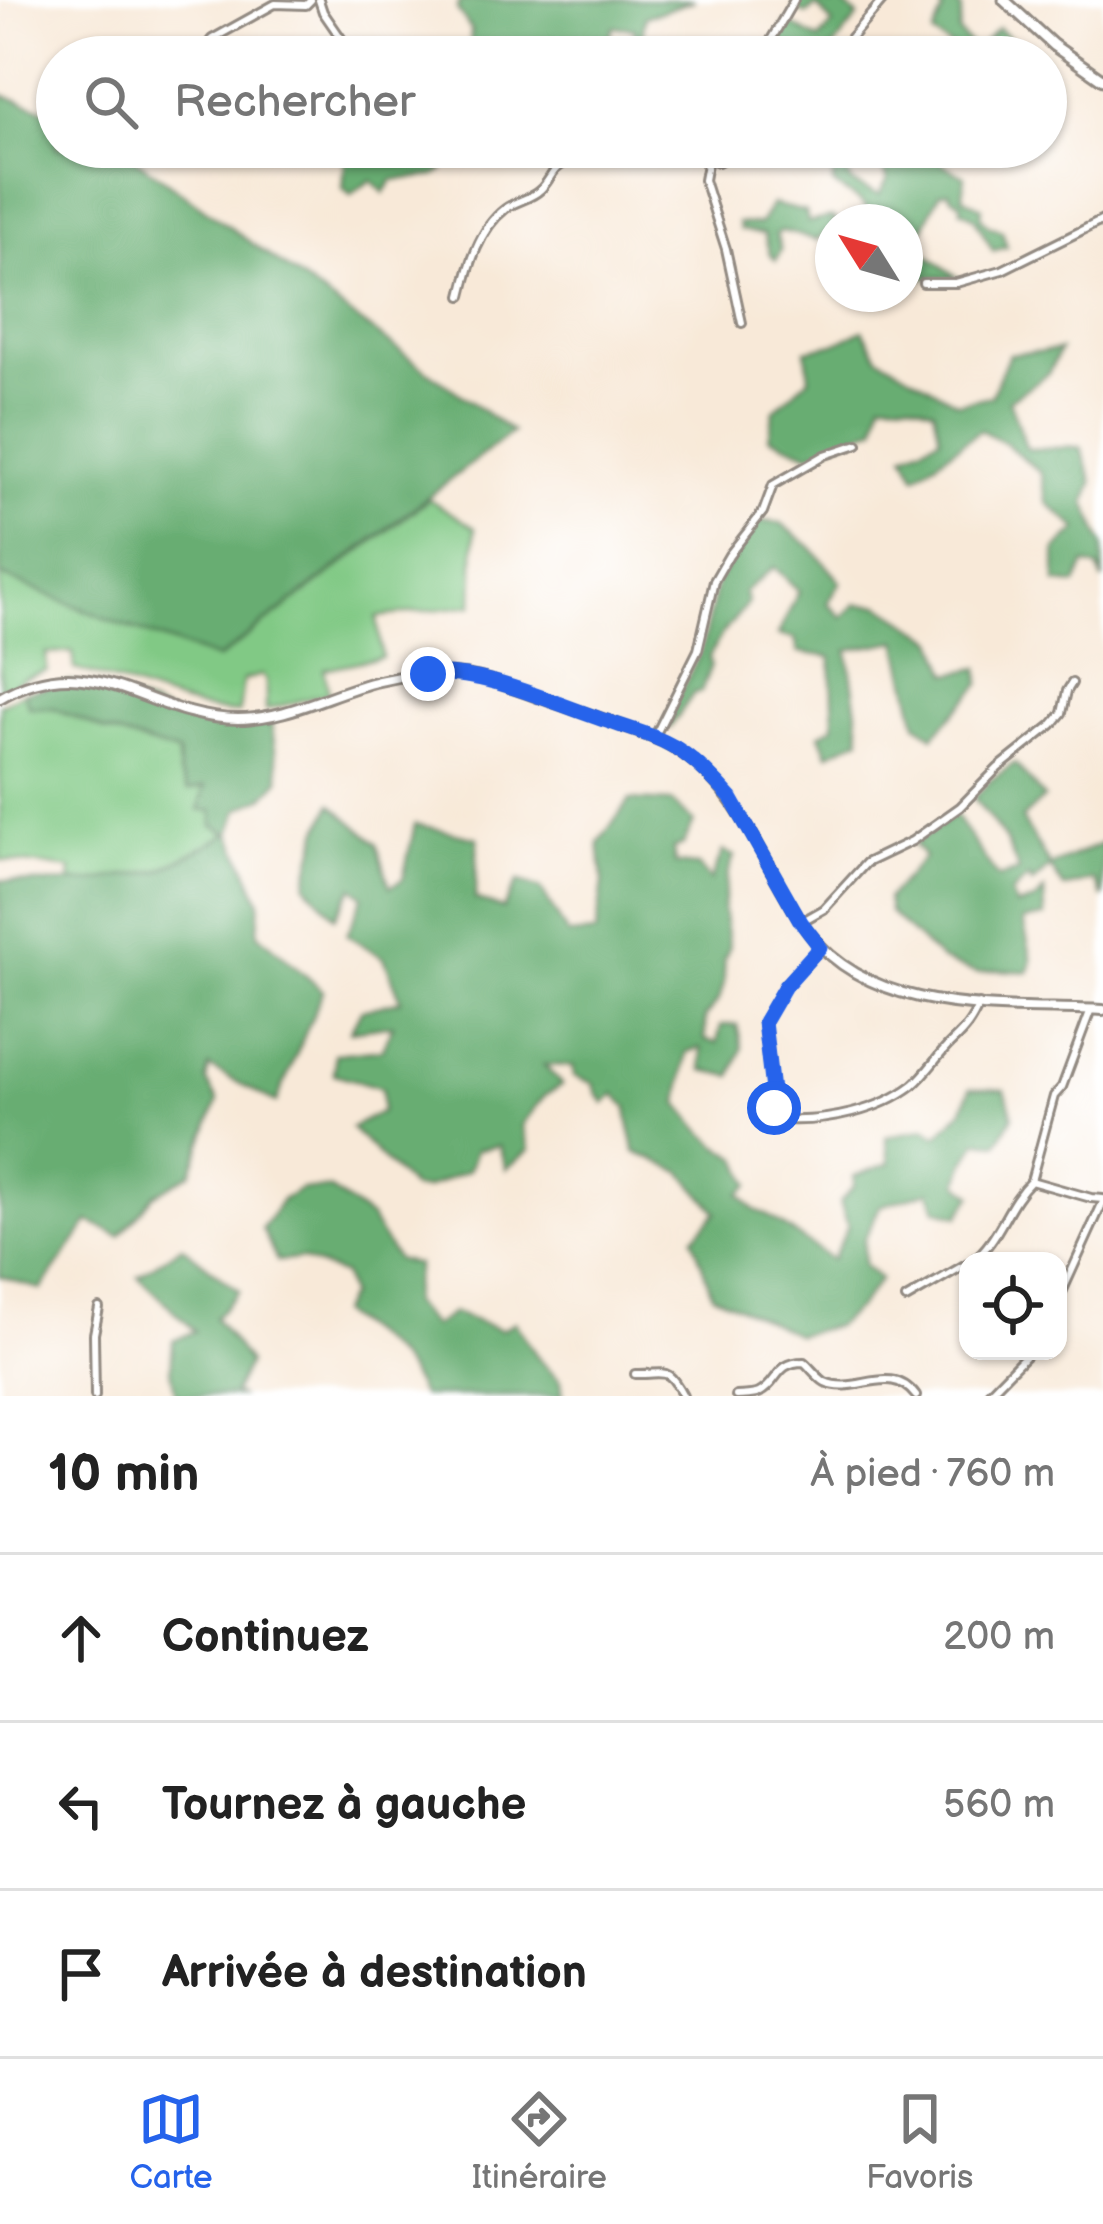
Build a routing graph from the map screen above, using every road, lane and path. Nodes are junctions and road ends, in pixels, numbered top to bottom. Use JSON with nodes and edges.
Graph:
{"nodes":[{"id":1,"x":315,"y":0,"type":"edge"},
{"id":2,"x":794,"y":0,"type":"edge"},
{"id":3,"x":884,"y":0,"type":"edge"},
{"id":4,"x":1004,"y":0,"type":"edge"},
{"id":5,"x":217,"y":36,"type":"edge"},
{"id":6,"x":340,"y":36,"type":"edge"},
{"id":7,"x":773,"y":36,"type":"edge"},
{"id":8,"x":852,"y":36,"type":"edge"},
{"id":9,"x":1043,"y":36,"type":"edge"},
{"id":10,"x":1067,"y":55,"type":"edge"},
{"id":11,"x":1103,"y":80,"type":"edge"},
{"id":12,"x":554,"y":168,"type":"edge"},
{"id":13,"x":706,"y":168,"type":"edge"},
{"id":14,"x":1103,"y":220,"type":"edge"},
{"id":15,"x":923,"y":283,"type":"edge"},
{"id":16,"x":462,"y":296,"type":"dead end"},
{"id":17,"x":742,"y":323,"type":"dead end"},
{"id":18,"x":858,"y":444,"type":"dead end"},
{"id":19,"x":1072,"y":683,"type":"dead end"},
{"id":20,"x":0,"y":698,"type":"edge"},
{"id":21,"x":654,"y":738,"type":"junction"},
{"id":22,"x":801,"y":922,"type":"junction"},
{"id":23,"x":820,"y":947,"type":"junction"},
{"id":24,"x":979,"y":1004,"type":"junction"},
{"id":25,"x":1091,"y":1009,"type":"junction"},
{"id":26,"x":1103,"y":1010,"type":"edge"},
{"id":27,"x":1031,"y":1181,"type":"junction"},
{"id":28,"x":1103,"y":1201,"type":"edge"},
{"id":29,"x":980,"y":1252,"type":"edge"},
{"id":30,"x":959,"y":1268,"type":"edge"},
{"id":31,"x":1067,"y":1281,"type":"edge"},
{"id":32,"x":906,"y":1299,"type":"dead end"},
{"id":33,"x":99,"y":1308,"type":"dead end"},
{"id":34,"x":1021,"y":1360,"type":"edge"},
{"id":35,"x":635,"y":1374,"type":"dead end"},
{"id":36,"x":94,"y":1396,"type":"edge"},
{"id":37,"x":683,"y":1396,"type":"edge"},
{"id":38,"x":736,"y":1396,"type":"edge"},
{"id":39,"x":916,"y":1396,"type":"edge"},
{"id":40,"x":986,"y":1396,"type":"edge"}],
"edges":[{"from":1,"to":5,"type":"street"},
{"from":1,"to":6,"type":"street"},
{"from":2,"to":7,"type":"street"},
{"from":3,"to":8,"type":"street"},
{"from":4,"to":9,"type":"main road"},
{"from":10,"to":11,"type":"main road"},
{"from":12,"to":16,"type":"street"},
{"from":13,"to":17,"type":"street"},
{"from":14,"to":15,"type":"street"},
{"from":18,"to":21,"type":"street"},
{"from":19,"to":22,"type":"street"},
{"from":20,"to":21,"type":"street"},
{"from":21,"to":22,"type":"street"},
{"from":22,"to":23,"type":"street"},
{"from":23,"to":24,"type":"street"},
{"from":23,"to":24,"type":"street"},
{"from":24,"to":25,"type":"street"},
{"from":25,"to":26,"type":"street"},
{"from":25,"to":27,"type":"street"},
{"from":27,"to":28,"type":"street"},
{"from":27,"to":29,"type":"street"},
{"from":28,"to":31,"type":"street"},
{"from":30,"to":32,"type":"street"},
{"from":33,"to":36,"type":"street"},
{"from":34,"to":40,"type":"street"},
{"from":35,"to":37,"type":"street"},
{"from":38,"to":39,"type":"street"}]}
